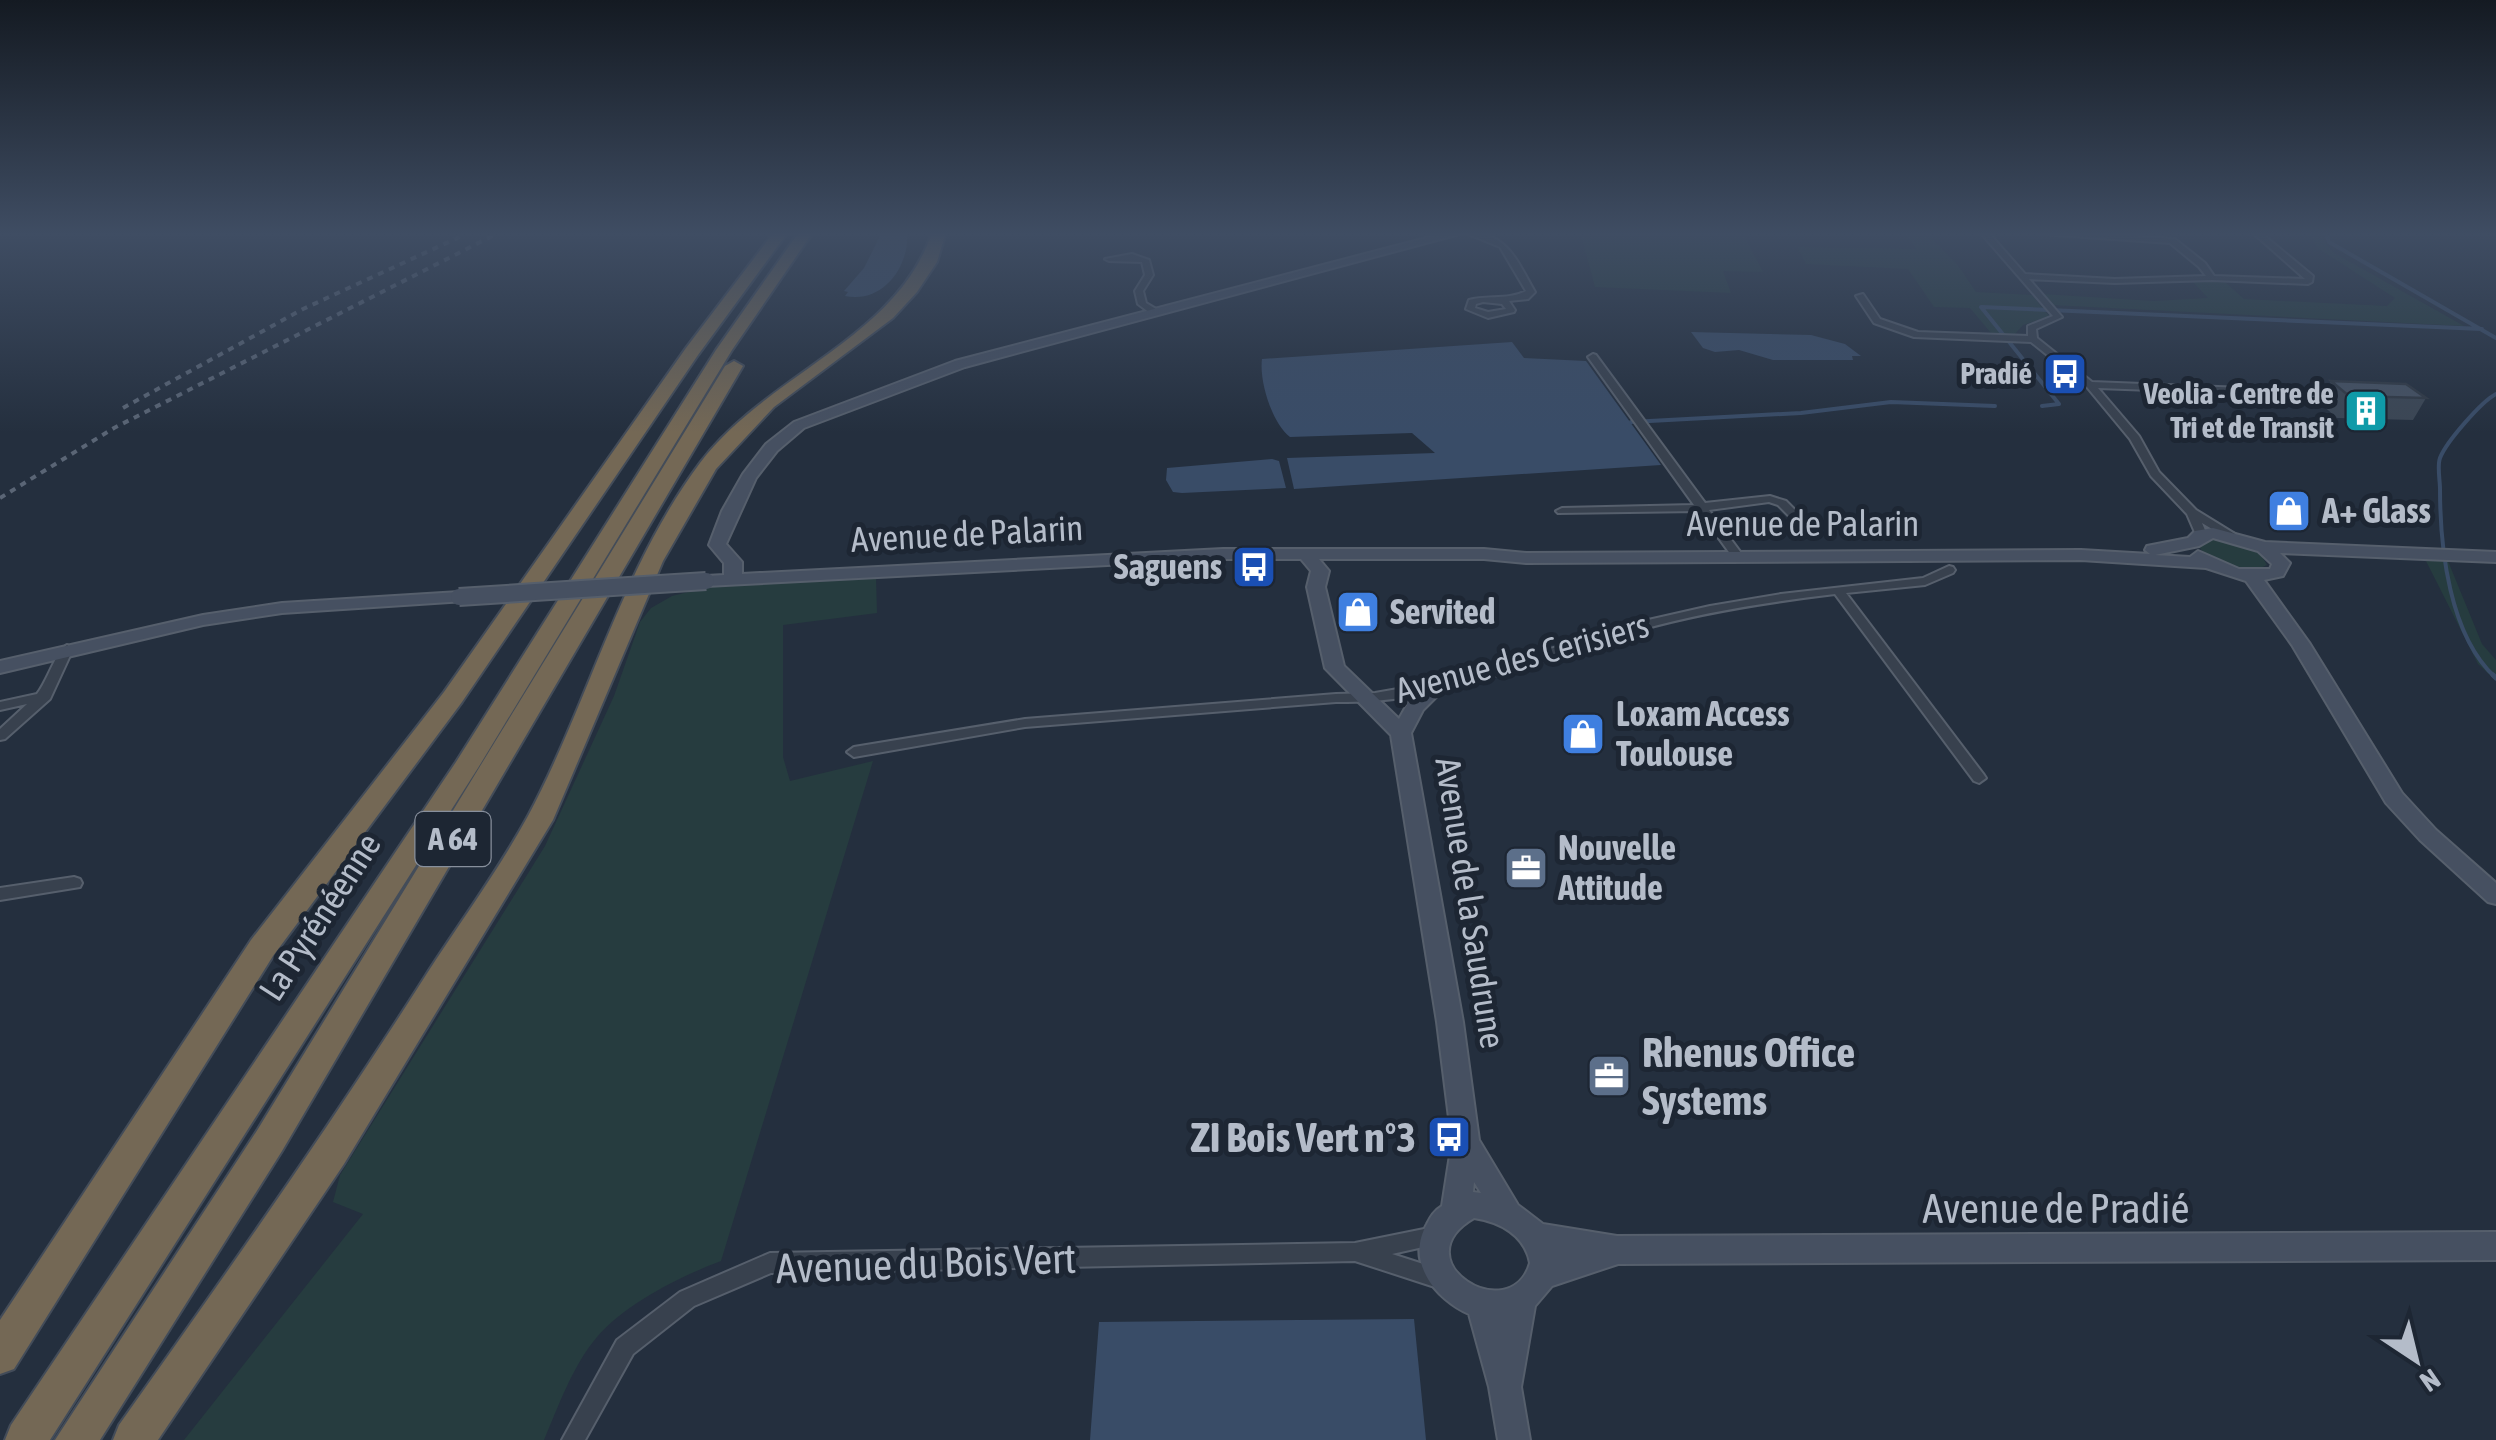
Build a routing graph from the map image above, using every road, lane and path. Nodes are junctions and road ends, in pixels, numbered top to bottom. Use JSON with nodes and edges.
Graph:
{"nodes":[{"id":1,"x":731,"y":299,"type":"edge"},
{"id":2,"x":759,"y":299,"type":"edge"},
{"id":3,"x":777,"y":299,"type":"edge"},
{"id":4,"x":902,"y":299,"type":"edge"},
{"id":5,"x":1141,"y":299,"type":"edge"},
{"id":6,"x":1199,"y":299,"type":"edge"},
{"id":7,"x":1509,"y":299,"type":"edge"},
{"id":8,"x":1862,"y":299,"type":"edge"},
{"id":9,"x":2044,"y":299,"type":"edge"},
{"id":10,"x":1498,"y":300,"type":"dead end"},
{"id":11,"x":1153,"y":311,"type":"junction"},
{"id":12,"x":2034,"y":339,"type":"junction"},
{"id":13,"x":1593,"y":357,"type":"dead end"},
{"id":14,"x":2090,"y":385,"type":"junction"},
{"id":15,"x":2344,"y":394,"type":"edge"},
{"id":16,"x":1703,"y":506,"type":"junction"},
{"id":17,"x":1562,"y":511,"type":"dead end"},
{"id":18,"x":2192,"y":513,"type":"junction"},
{"id":19,"x":1798,"y":520,"type":"dead end"},
{"id":20,"x":2231,"y":536,"type":"junction"},
{"id":21,"x":2196,"y":538,"type":"junction"},
{"id":22,"x":2264,"y":546,"type":"junction"},
{"id":23,"x":2349,"y":553,"type":"junction"},
{"id":24,"x":2081,"y":555,"type":"junction"},
{"id":25,"x":1738,"y":556,"type":"junction"},
{"id":26,"x":2496,"y":557,"type":"edge"},
{"id":27,"x":2208,"y":563,"type":"junction"},
{"id":28,"x":2281,"y":563,"type":"junction"},
{"id":29,"x":1311,"y":565,"type":"junction"},
{"id":30,"x":1949,"y":570,"type":"dead end"},
{"id":31,"x":2252,"y":576,"type":"junction"},
{"id":32,"x":733,"y":580,"type":"junction"},
{"id":33,"x":1838,"y":590,"type":"junction"},
{"id":34,"x":65,"y":655,"type":"junction"},
{"id":35,"x":0,"y":667,"type":"edge"},
{"id":36,"x":0,"y":678,"type":"edge"},
{"id":37,"x":1440,"y":684,"type":"junction"},
{"id":38,"x":46,"y":696,"type":"junction"},
{"id":39,"x":1366,"y":699,"type":"junction"},
{"id":40,"x":0,"y":706,"type":"edge"},
{"id":41,"x":1401,"y":732,"type":"junction"},
{"id":42,"x":0,"y":736,"type":"edge"},
{"id":43,"x":854,"y":752,"type":"dead end"},
{"id":44,"x":1979,"y":778,"type":"dead end"},
{"id":45,"x":74,"y":883,"type":"dead end"},
{"id":46,"x":0,"y":894,"type":"edge"},
{"id":47,"x":2496,"y":896,"type":"edge"},
{"id":48,"x":1466,"y":1142,"type":"junction"},
{"id":49,"x":1456,"y":1210,"type":"junction"},
{"id":50,"x":1506,"y":1210,"type":"junction"},
{"id":51,"x":1434,"y":1236,"type":"junction"},
{"id":52,"x":1536,"y":1236,"type":"junction"},
{"id":53,"x":2496,"y":1246,"type":"edge"},
{"id":54,"x":1617,"y":1250,"type":"junction"},
{"id":55,"x":1356,"y":1252,"type":"junction"},
{"id":56,"x":1444,"y":1280,"type":"junction"},
{"id":57,"x":1531,"y":1288,"type":"junction"},
{"id":58,"x":1481,"y":1304,"type":"junction"},
{"id":59,"x":0,"y":1355,"type":"edge"},
{"id":60,"x":1506,"y":1387,"type":"junction"},
{"id":61,"x":26,"y":1440,"type":"edge"},
{"id":62,"x":76,"y":1440,"type":"edge"},
{"id":63,"x":134,"y":1440,"type":"edge"},
{"id":64,"x":572,"y":1440,"type":"edge"},
{"id":65,"x":1514,"y":1440,"type":"edge"}],
"edges":[{"from":1,"to":59,"type":"highway"},
{"from":2,"to":61,"type":"highway","name":"La Pyrénéenne","number":"A 64"},
{"from":3,"to":62,"type":"highway","name":"La Pyrénéenne","number":"A 64"},
{"from":4,"to":63,"type":"highway"},
{"from":5,"to":11,"type":"street"},
{"from":6,"to":11,"type":"street"},
{"from":7,"to":10,"type":"street"},
{"from":8,"to":12,"type":"street"},
{"from":9,"to":12,"type":"street"},
{"from":11,"to":32,"type":"street"},
{"from":12,"to":14,"type":"street"},
{"from":13,"to":16,"type":"street"},
{"from":14,"to":15,"type":"street"},
{"from":14,"to":18,"type":"street"},
{"from":16,"to":17,"type":"street"},
{"from":16,"to":19,"type":"street"},
{"from":16,"to":25,"type":"street"},
{"from":18,"to":20,"type":"street"},
{"from":18,"to":21,"type":"street"},
{"from":20,"to":21,"type":"street","name":"Avenue de Palarin"},
{"from":20,"to":22,"type":"street","name":"Avenue de Palarin"},
{"from":21,"to":24,"type":"street","name":"Avenue de Palarin"},
{"from":21,"to":27,"type":"street"},
{"from":22,"to":23,"type":"street","name":"Avenue de Palarin"},
{"from":22,"to":28,"type":"street"},
{"from":23,"to":26,"type":"street"},
{"from":23,"to":28,"type":"street"},
{"from":24,"to":25,"type":"street","name":"Avenue de Palarin"},
{"from":24,"to":27,"type":"street","name":"Avenue de Palarin"},
{"from":25,"to":29,"type":"street","name":"Avenue de Palarin"},
{"from":27,"to":31,"type":"street","name":"Avenue de Palarin"},
{"from":28,"to":31,"type":"street"},
{"from":29,"to":32,"type":"street","name":"Avenue de Palarin"},
{"from":29,"to":39,"type":"street","name":"Avenue de la Saudrune"},
{"from":30,"to":33,"type":"street","name":"Avenue des Cerisiers"},
{"from":31,"to":47,"type":"street"},
{"from":32,"to":34,"type":"street","name":"Avenue de Palarin","bridge":true},
{"from":33,"to":37,"type":"street","name":"Avenue des Cerisiers"},
{"from":33,"to":44,"type":"street"},
{"from":34,"to":35,"type":"street","name":"Avenue de Palarin"},
{"from":34,"to":36,"type":"street","name":"Avenue de Palarin"},
{"from":34,"to":38,"type":"street"},
{"from":37,"to":39,"type":"street","name":"Avenue des Cerisiers"},
{"from":37,"to":41,"type":"street"},
{"from":38,"to":40,"type":"street"},
{"from":38,"to":42,"type":"street"},
{"from":39,"to":41,"type":"street","name":"Avenue de la Saudrune"},
{"from":39,"to":43,"type":"street","name":"Avenue des Cerisiers"},
{"from":41,"to":48,"type":"street","name":"Avenue de la Saudrune"},
{"from":45,"to":46,"type":"street"},
{"from":48,"to":49,"type":"street","name":"Avenue de la Saudrune"},
{"from":48,"to":50,"type":"street","name":"Avenue de la Saudrune"},
{"from":49,"to":50,"type":"street"},
{"from":49,"to":51,"type":"street"},
{"from":50,"to":52,"type":"street"},
{"from":51,"to":55,"type":"street","name":"Avenue du Bois Vert"},
{"from":51,"to":56,"type":"street"},
{"from":52,"to":54,"type":"street","name":"Avenue de Pradié"},
{"from":52,"to":57,"type":"street"},
{"from":53,"to":54,"type":"street","name":"Avenue de Pradié"},
{"from":54,"to":57,"type":"street","name":"Avenue de Pradié"},
{"from":55,"to":56,"type":"street","name":"Avenue du Bois Vert"},
{"from":55,"to":64,"type":"street","name":"Avenue du Bois Vert"},
{"from":56,"to":58,"type":"street"},
{"from":57,"to":58,"type":"street"},
{"from":57,"to":60,"type":"street"},
{"from":58,"to":60,"type":"street"},
{"from":60,"to":65,"type":"street"}]}
